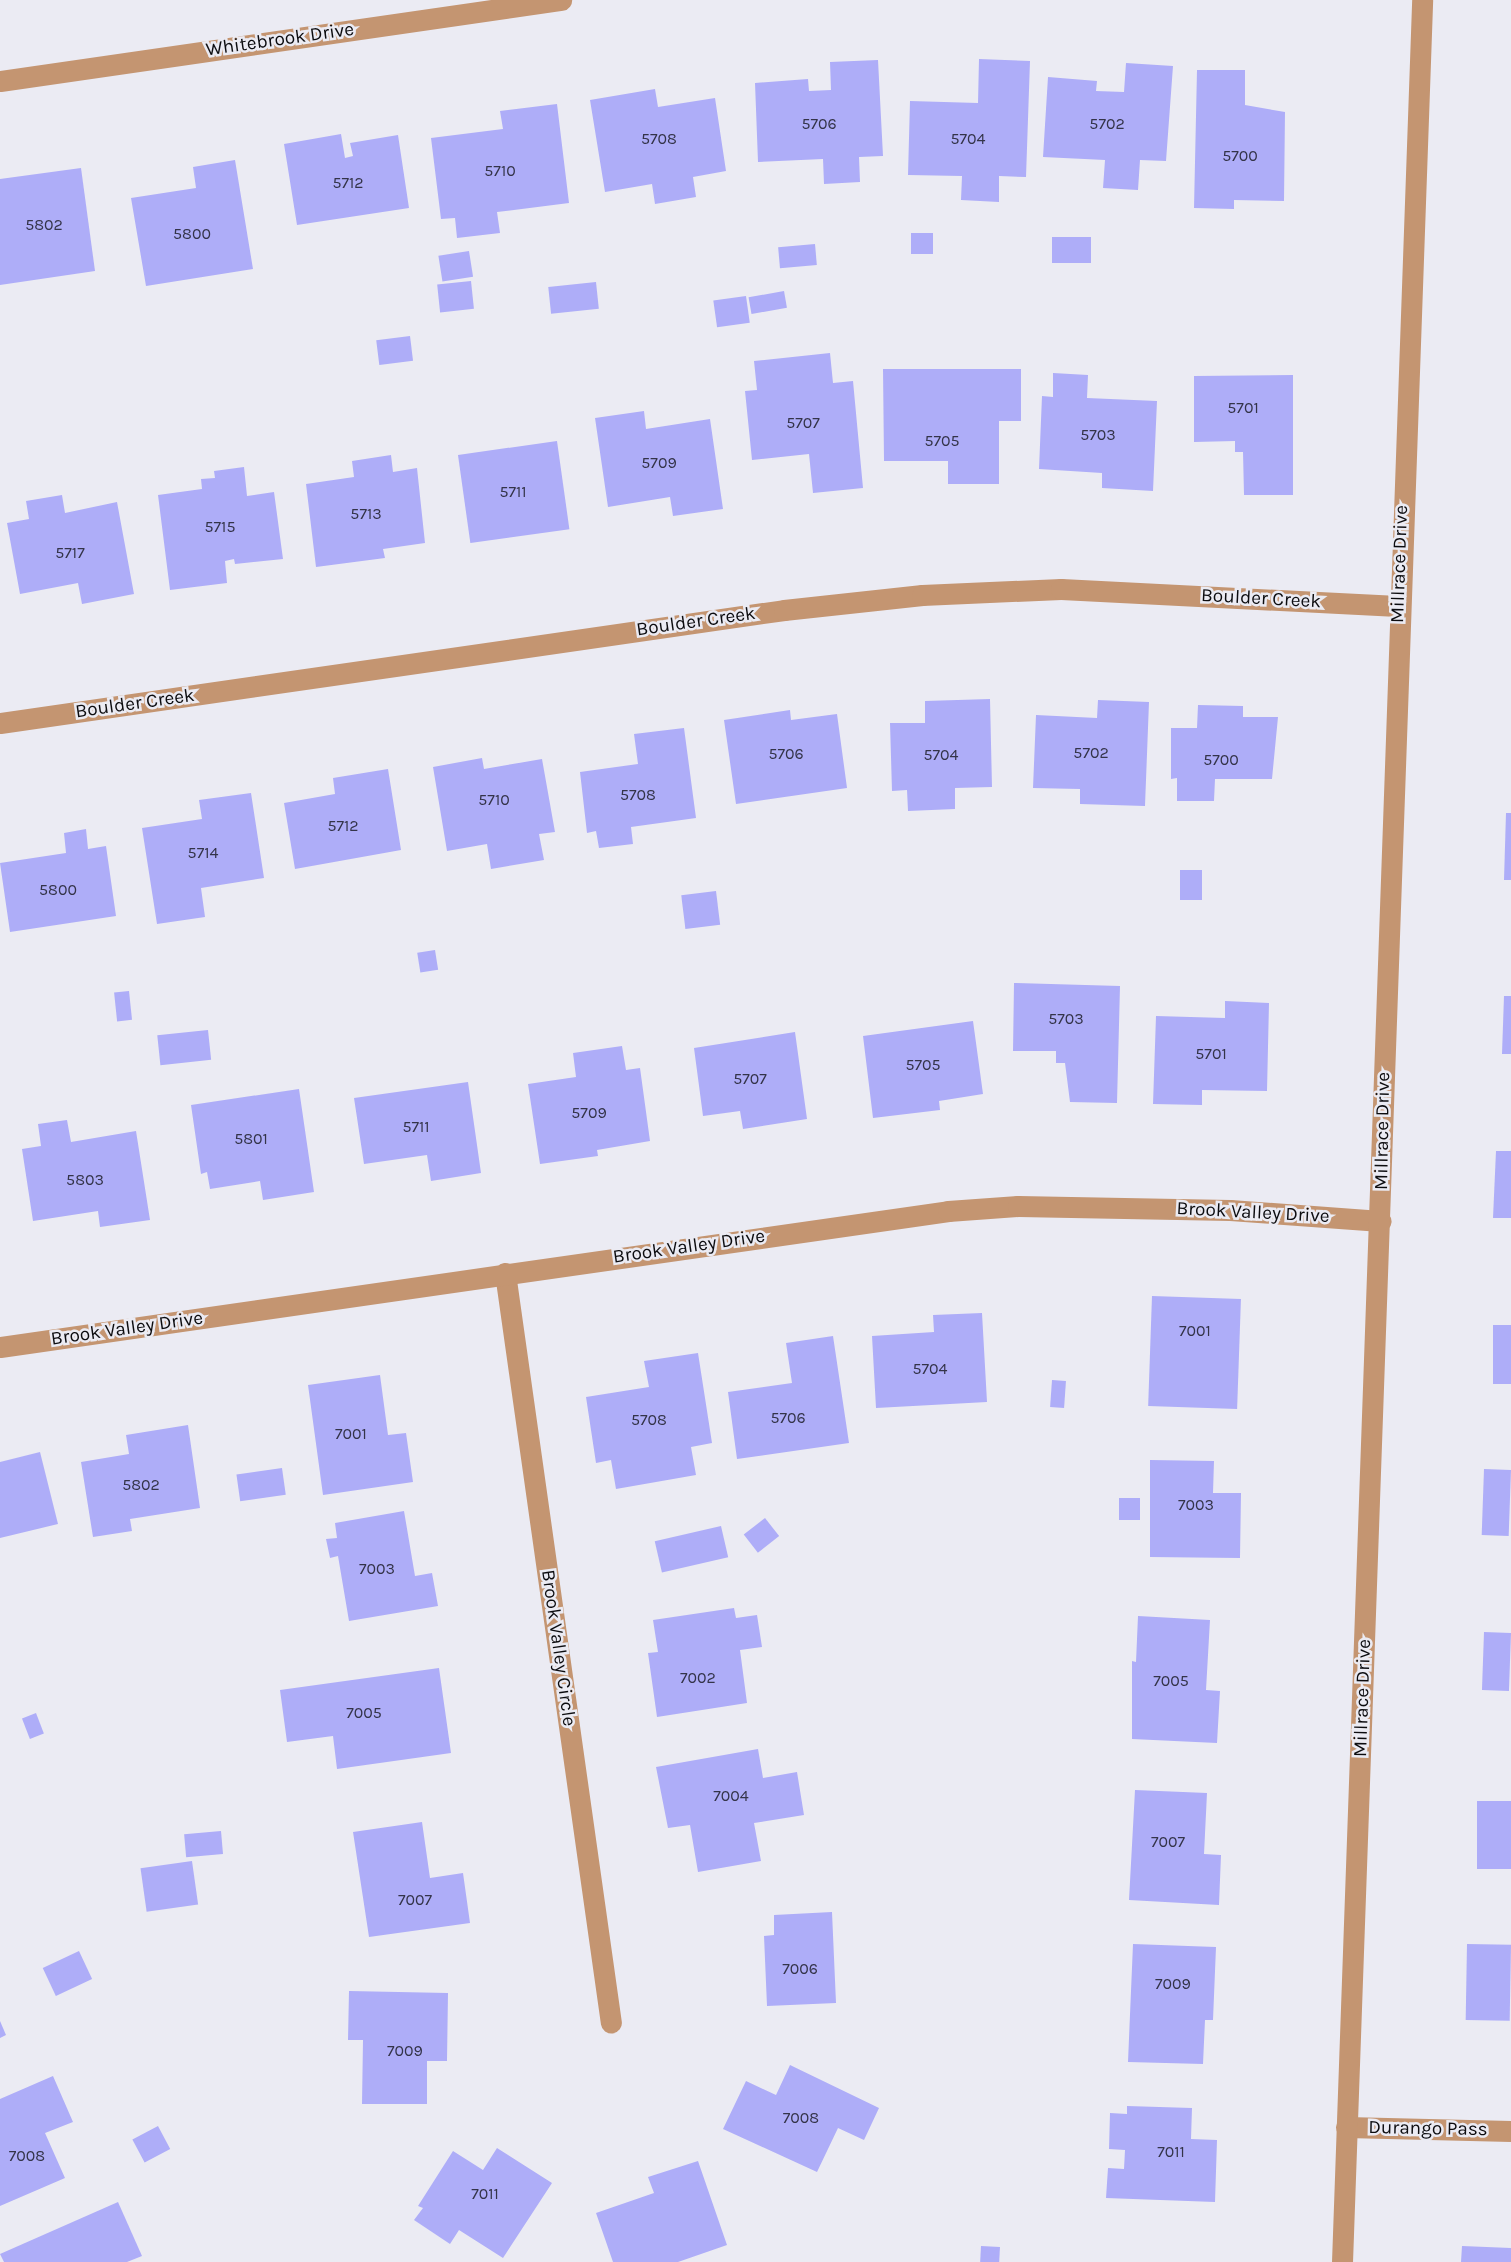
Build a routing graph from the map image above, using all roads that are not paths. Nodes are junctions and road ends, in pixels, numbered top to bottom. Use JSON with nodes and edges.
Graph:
{"nodes":[{"id":1,"x":561,"y":0,"type":"edge"},
{"id":2,"x":1422,"y":0,"type":"edge"},
{"id":3,"x":0,"y":81,"type":"edge"},
{"id":4,"x":1398,"y":606,"type":"junction"},
{"id":5,"x":0,"y":723,"type":"edge"},
{"id":6,"x":1381,"y":1221,"type":"junction"},
{"id":7,"x":505,"y":1273,"type":"junction"},
{"id":8,"x":0,"y":1347,"type":"edge"},
{"id":9,"x":611,"y":2023,"type":"dead end"},
{"id":10,"x":1346,"y":2127,"type":"junction"},
{"id":11,"x":1511,"y":2131,"type":"edge"},
{"id":12,"x":1342,"y":2262,"type":"edge"}],
"edges":[{"from":1,"to":3,"type":"street","name":"Whitebrook Drive"},
{"from":2,"to":4,"type":"street","name":"Millrace Drive"},
{"from":4,"to":5,"type":"street","name":"Boulder Creek"},
{"from":4,"to":6,"type":"street","name":"Millrace Drive"},
{"from":6,"to":7,"type":"street","name":"Brook Valley Drive"},
{"from":6,"to":10,"type":"street","name":"Millrace Drive"},
{"from":7,"to":8,"type":"street","name":"Brook Valley Drive"},
{"from":7,"to":9,"type":"street","name":"Brook Valley Circle"},
{"from":10,"to":11,"type":"street","name":"Durango Pass"},
{"from":10,"to":12,"type":"street","name":"Millrace Drive"}]}
